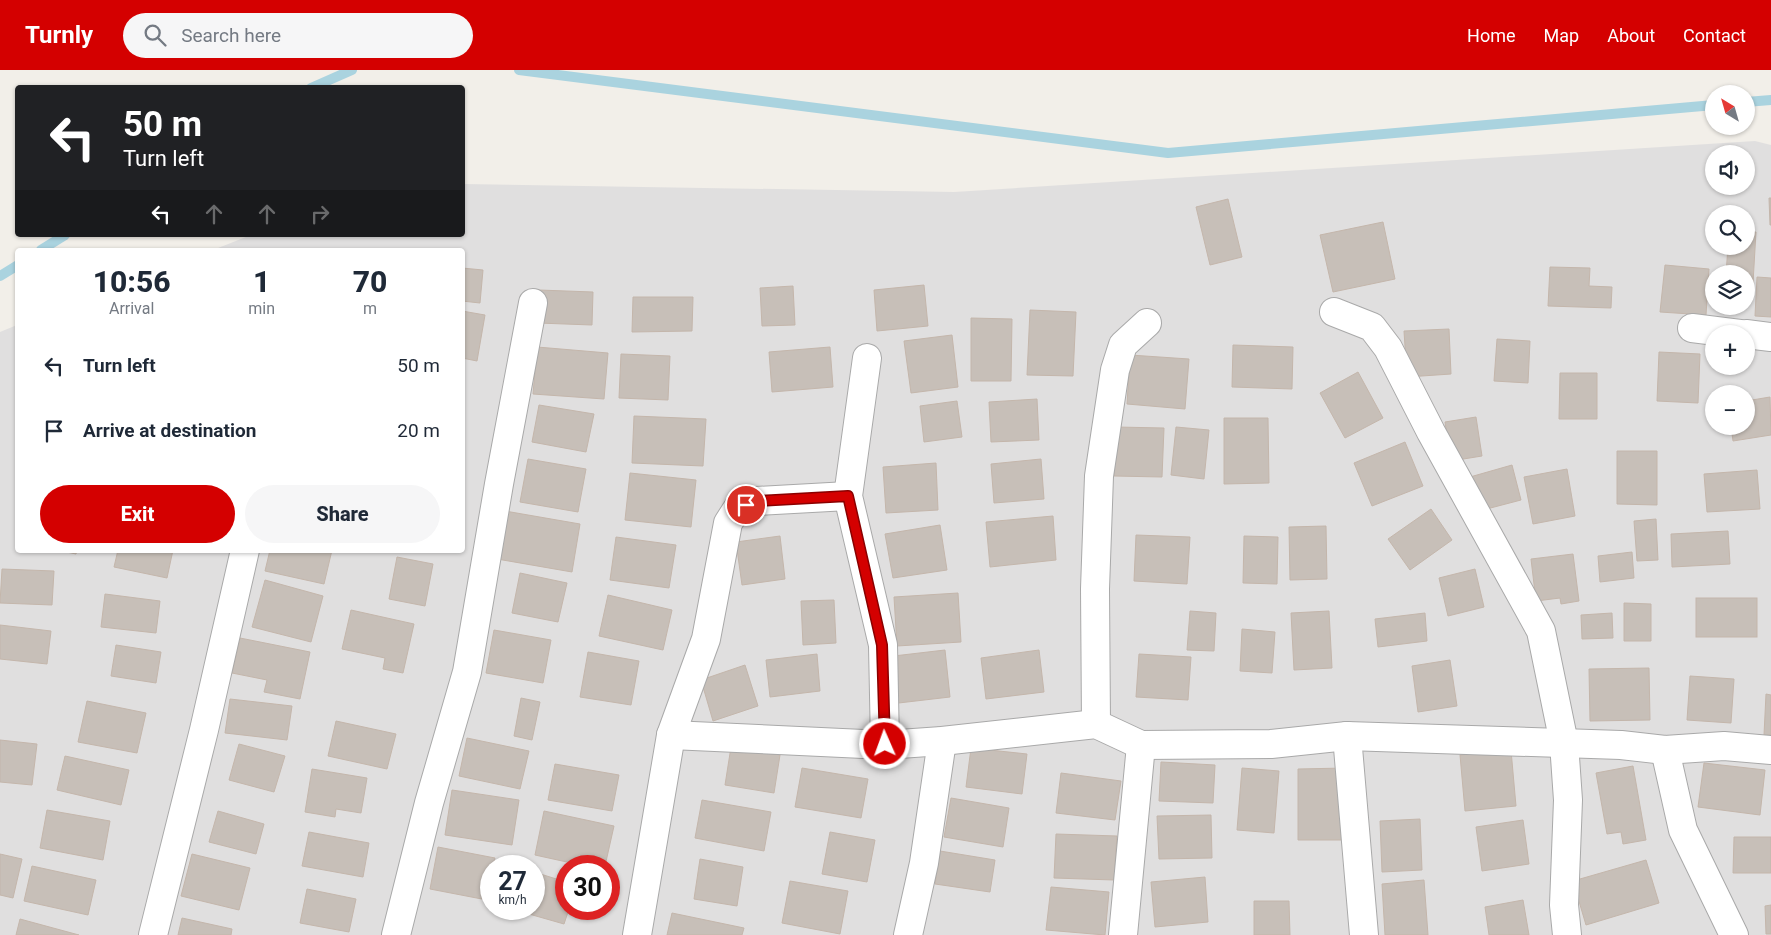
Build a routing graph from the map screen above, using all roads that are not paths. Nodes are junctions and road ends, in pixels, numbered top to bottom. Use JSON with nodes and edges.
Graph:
{"nodes":[{"id":1,"x":533,"y":303,"type":"dead end"},
{"id":2,"x":1334,"y":312,"type":"dead end"},
{"id":3,"x":1147,"y":323,"type":"dead end"},
{"id":4,"x":1692,"y":328,"type":"dead end"},
{"id":5,"x":1705,"y":330,"type":"edge"},
{"id":6,"x":1755,"y":335,"type":"edge"},
{"id":7,"x":1771,"y":337,"type":"edge"},
{"id":8,"x":867,"y":358,"type":"dead end"},
{"id":9,"x":848,"y":496,"type":"junction"},
{"id":10,"x":244,"y":553,"type":"edge"},
{"id":11,"x":1096,"y":724,"type":"junction"},
{"id":12,"x":671,"y":736,"type":"junction"},
{"id":13,"x":1347,"y":736,"type":"junction"},
{"id":14,"x":942,"y":742,"type":"junction"},
{"id":15,"x":1564,"y":743,"type":"junction"},
{"id":16,"x":885,"y":744,"type":"junction"},
{"id":17,"x":1141,"y":745,"type":"junction"},
{"id":18,"x":1665,"y":750,"type":"junction"},
{"id":19,"x":1771,"y":750,"type":"edge"},
{"id":20,"x":153,"y":935,"type":"edge"},
{"id":21,"x":396,"y":935,"type":"edge"},
{"id":22,"x":637,"y":935,"type":"edge"},
{"id":23,"x":908,"y":935,"type":"edge"},
{"id":24,"x":1123,"y":935,"type":"edge"},
{"id":25,"x":1364,"y":935,"type":"edge"},
{"id":26,"x":1567,"y":935,"type":"edge"},
{"id":27,"x":1734,"y":935,"type":"edge"}],
"edges":[{"from":1,"to":21,"type":"street"},
{"from":2,"to":15,"type":"street"},
{"from":3,"to":11,"type":"street"},
{"from":4,"to":5,"type":"street"},
{"from":6,"to":7,"type":"street"},
{"from":8,"to":9,"type":"street"},
{"from":9,"to":12,"type":"street"},
{"from":9,"to":16,"type":"street"},
{"from":10,"to":20,"type":"street"},
{"from":11,"to":14,"type":"street"},
{"from":11,"to":17,"type":"street"},
{"from":12,"to":16,"type":"street"},
{"from":12,"to":22,"type":"street"},
{"from":13,"to":15,"type":"street"},
{"from":13,"to":17,"type":"street"},
{"from":13,"to":25,"type":"street"},
{"from":14,"to":16,"type":"street"},
{"from":14,"to":23,"type":"street"},
{"from":15,"to":18,"type":"street"},
{"from":15,"to":26,"type":"street"},
{"from":17,"to":24,"type":"street"},
{"from":18,"to":19,"type":"street"},
{"from":18,"to":27,"type":"street"}]}
